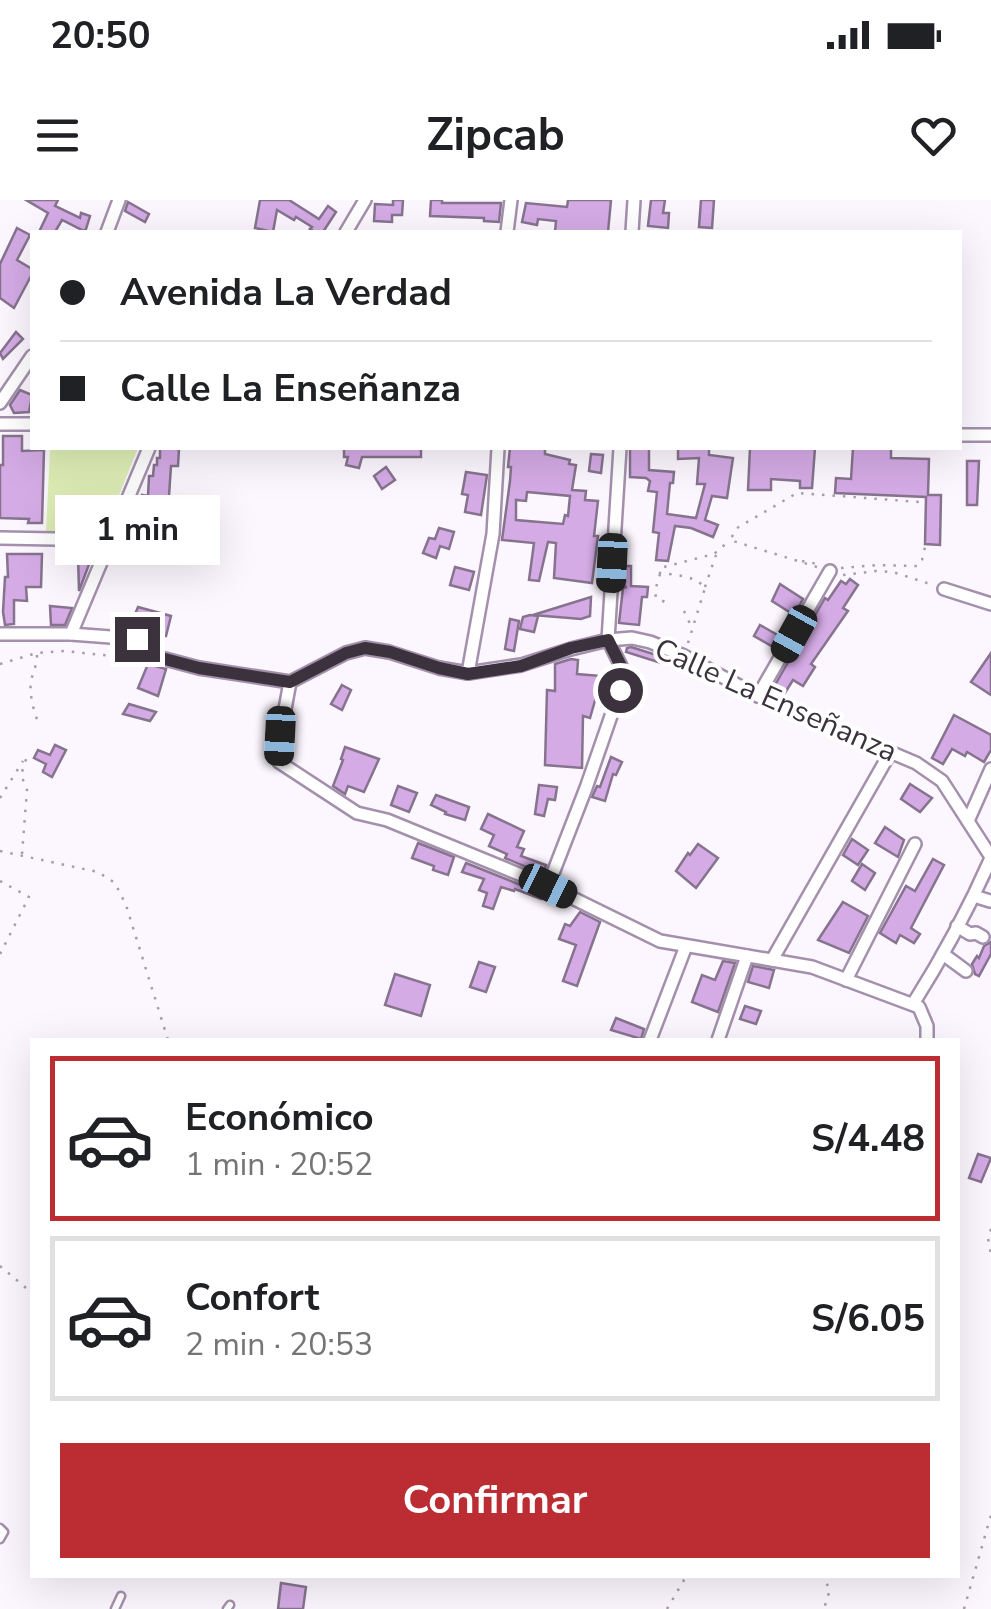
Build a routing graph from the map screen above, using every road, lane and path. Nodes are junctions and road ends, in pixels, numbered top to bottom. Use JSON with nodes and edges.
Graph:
{"nodes":[{"id":1,"x":119,"y":200,"type":"edge"},
{"id":2,"x":365,"y":200,"type":"edge"},
{"id":3,"x":510,"y":200,"type":"edge"},
{"id":4,"x":634,"y":200,"type":"edge"},
{"id":5,"x":108,"y":230,"type":"edge"},
{"id":6,"x":347,"y":230,"type":"edge"},
{"id":7,"x":507,"y":230,"type":"edge"},
{"id":8,"x":632,"y":230,"type":"edge"},
{"id":9,"x":30,"y":359,"type":"edge"},
{"id":10,"x":0,"y":403,"type":"edge"},
{"id":11,"x":0,"y":424,"type":"edge"},
{"id":12,"x":30,"y":424,"type":"edge"},
{"id":13,"x":962,"y":435,"type":"edge"},
{"id":14,"x":991,"y":435,"type":"edge"},
{"id":15,"x":148,"y":450,"type":"edge"},
{"id":16,"x":498,"y":450,"type":"edge"},
{"id":17,"x":620,"y":450,"type":"edge"},
{"id":18,"x":920,"y":502,"type":"dead end"},
{"id":19,"x":0,"y":538,"type":"edge"},
{"id":20,"x":110,"y":540,"type":"junction"},
{"id":21,"x":730,"y":540,"type":"junction"},
{"id":22,"x":925,"y":546,"type":"dead end"},
{"id":23,"x":717,"y":551,"type":"junction"},
{"id":24,"x":791,"y":559,"type":"junction"},
{"id":25,"x":831,"y":568,"type":"junction"},
{"id":26,"x":660,"y":573,"type":"junction"},
{"id":27,"x":704,"y":588,"type":"junction"},
{"id":28,"x":944,"y":588,"type":"joint"},
{"id":29,"x":665,"y":602,"type":"dead end"},
{"id":30,"x":991,"y":604,"type":"edge"},
{"id":31,"x":684,"y":610,"type":"dead end"},
{"id":32,"x":692,"y":627,"type":"junction"},
{"id":33,"x":0,"y":634,"type":"edge"},
{"id":34,"x":71,"y":634,"type":"junction"},
{"id":35,"x":608,"y":640,"type":"junction"},
{"id":36,"x":37,"y":654,"type":"junction"},
{"id":37,"x":146,"y":654,"type":"junction"},
{"id":38,"x":684,"y":656,"type":"junction"},
{"id":39,"x":0,"y":665,"type":"edge"},
{"id":40,"x":468,"y":674,"type":"junction"},
{"id":41,"x":290,"y":682,"type":"junction"},
{"id":42,"x":758,"y":696,"type":"junction"},
{"id":43,"x":39,"y":725,"type":"dead end"},
{"id":44,"x":890,"y":752,"type":"junction"},
{"id":45,"x":991,"y":769,"type":"edge"},
{"id":46,"x":0,"y":798,"type":"edge"},
{"id":47,"x":968,"y":821,"type":"junction"},
{"id":48,"x":915,"y":844,"type":"dead end"},
{"id":49,"x":0,"y":850,"type":"edge"},
{"id":50,"x":22,"y":854,"type":"junction"},
{"id":51,"x":991,"y":857,"type":"edge"},
{"id":52,"x":0,"y":881,"type":"edge"},
{"id":53,"x":548,"y":886,"type":"junction"},
{"id":54,"x":974,"y":896,"type":"junction"},
{"id":55,"x":990,"y":901,"type":"edge"},
{"id":56,"x":957,"y":926,"type":"junction"},
{"id":57,"x":983,"y":937,"type":"dead end"},
{"id":58,"x":686,"y":946,"type":"junction"},
{"id":59,"x":0,"y":954,"type":"edge"},
{"id":60,"x":943,"y":954,"type":"junction"},
{"id":61,"x":747,"y":956,"type":"junction"},
{"id":62,"x":772,"y":960,"type":"junction"},
{"id":63,"x":966,"y":971,"type":"dead end"},
{"id":64,"x":846,"y":980,"type":"junction"},
{"id":65,"x":913,"y":1004,"type":"junction"},
{"id":66,"x":167,"y":1038,"type":"edge"},
{"id":67,"x":651,"y":1038,"type":"edge"},
{"id":68,"x":719,"y":1038,"type":"edge"},
{"id":69,"x":927,"y":1038,"type":"edge"},
{"id":70,"x":991,"y":1229,"type":"edge"},
{"id":71,"x":991,"y":1255,"type":"edge"},
{"id":72,"x":0,"y":1266,"type":"edge"},
{"id":73,"x":30,"y":1291,"type":"edge"},
{"id":74,"x":991,"y":1515,"type":"edge"},
{"id":75,"x":0,"y":1528,"type":"edge"},
{"id":76,"x":0,"y":1539,"type":"edge"},
{"id":77,"x":684,"y":1578,"type":"edge"},
{"id":78,"x":823,"y":1578,"type":"edge"},
{"id":79,"x":122,"y":1596,"type":"dead end"},
{"id":80,"x":114,"y":1609,"type":"edge"},
{"id":81,"x":666,"y":1609,"type":"edge"},
{"id":82,"x":824,"y":1609,"type":"edge"},
{"id":83,"x":964,"y":1609,"type":"edge"}],
"edges":[{"from":1,"to":5,"type":"street"},
{"from":2,"to":6,"type":"street"},
{"from":3,"to":7,"type":"street"},
{"from":4,"to":8,"type":"street"},
{"from":9,"to":10,"type":"street"},
{"from":11,"to":12,"type":"street"},
{"from":13,"to":14,"type":"street"},
{"from":15,"to":20,"type":"street"},
{"from":16,"to":40,"type":"street"},
{"from":17,"to":35,"type":"street"},
{"from":18,"to":21,"type":"path"},
{"from":19,"to":20,"type":"street"},
{"from":20,"to":34,"type":"street"},
{"from":21,"to":23,"type":"path"},
{"from":21,"to":24,"type":"path"},
{"from":22,"to":25,"type":"path"},
{"from":23,"to":26,"type":"path"},
{"from":23,"to":27,"type":"path"},
{"from":24,"to":25,"type":"path"},
{"from":24,"to":25,"type":"path"},
{"from":25,"to":28,"type":"path"},
{"from":25,"to":42,"type":"street"},
{"from":26,"to":27,"type":"path"},
{"from":26,"to":29,"type":"path"},
{"from":27,"to":32,"type":"path"},
{"from":28,"to":30,"type":"street"},
{"from":31,"to":32,"type":"path"},
{"from":32,"to":38,"type":"path"},
{"from":33,"to":34,"type":"street"},
{"from":34,"to":37,"type":"street"},
{"from":35,"to":38,"type":"street","name":"Calle La Enseñanza"},
{"from":35,"to":40,"type":"street","name":"Calle La Enseñanza"},
{"from":35,"to":53,"type":"street"},
{"from":36,"to":37,"type":"path"},
{"from":36,"to":39,"type":"path"},
{"from":36,"to":43,"type":"path"},
{"from":37,"to":41,"type":"street"},
{"from":38,"to":42,"type":"street","name":"Calle La Enseñanza"},
{"from":40,"to":41,"type":"street","name":"Calle La Enseñanza"},
{"from":41,"to":53,"type":"street"},
{"from":42,"to":44,"type":"street","name":"Calle La Enseñanza"},
{"from":44,"to":47,"type":"street","name":"Calle La Enseñanza"},
{"from":44,"to":62,"type":"street"},
{"from":45,"to":47,"type":"street"},
{"from":46,"to":50,"type":"path"},
{"from":47,"to":51,"type":"street","name":"Calle La Enseñanza"},
{"from":48,"to":64,"type":"street"},
{"from":49,"to":50,"type":"path"},
{"from":50,"to":66,"type":"path"},
{"from":51,"to":54,"type":"street"},
{"from":52,"to":59,"type":"path"},
{"from":53,"to":58,"type":"street"},
{"from":54,"to":55,"type":"street"},
{"from":54,"to":56,"type":"street"},
{"from":56,"to":57,"type":"street"},
{"from":56,"to":60,"type":"street"},
{"from":58,"to":61,"type":"street"},
{"from":58,"to":67,"type":"street"},
{"from":60,"to":63,"type":"street"},
{"from":60,"to":65,"type":"street"},
{"from":61,"to":62,"type":"street"},
{"from":61,"to":68,"type":"street"},
{"from":62,"to":64,"type":"street"},
{"from":64,"to":65,"type":"street"},
{"from":65,"to":69,"type":"street"},
{"from":70,"to":71,"type":"path"},
{"from":72,"to":73,"type":"path"},
{"from":74,"to":83,"type":"path"},
{"from":75,"to":76,"type":"lane"},
{"from":77,"to":81,"type":"path"},
{"from":78,"to":82,"type":"path"},
{"from":79,"to":80,"type":"lane"}]}
